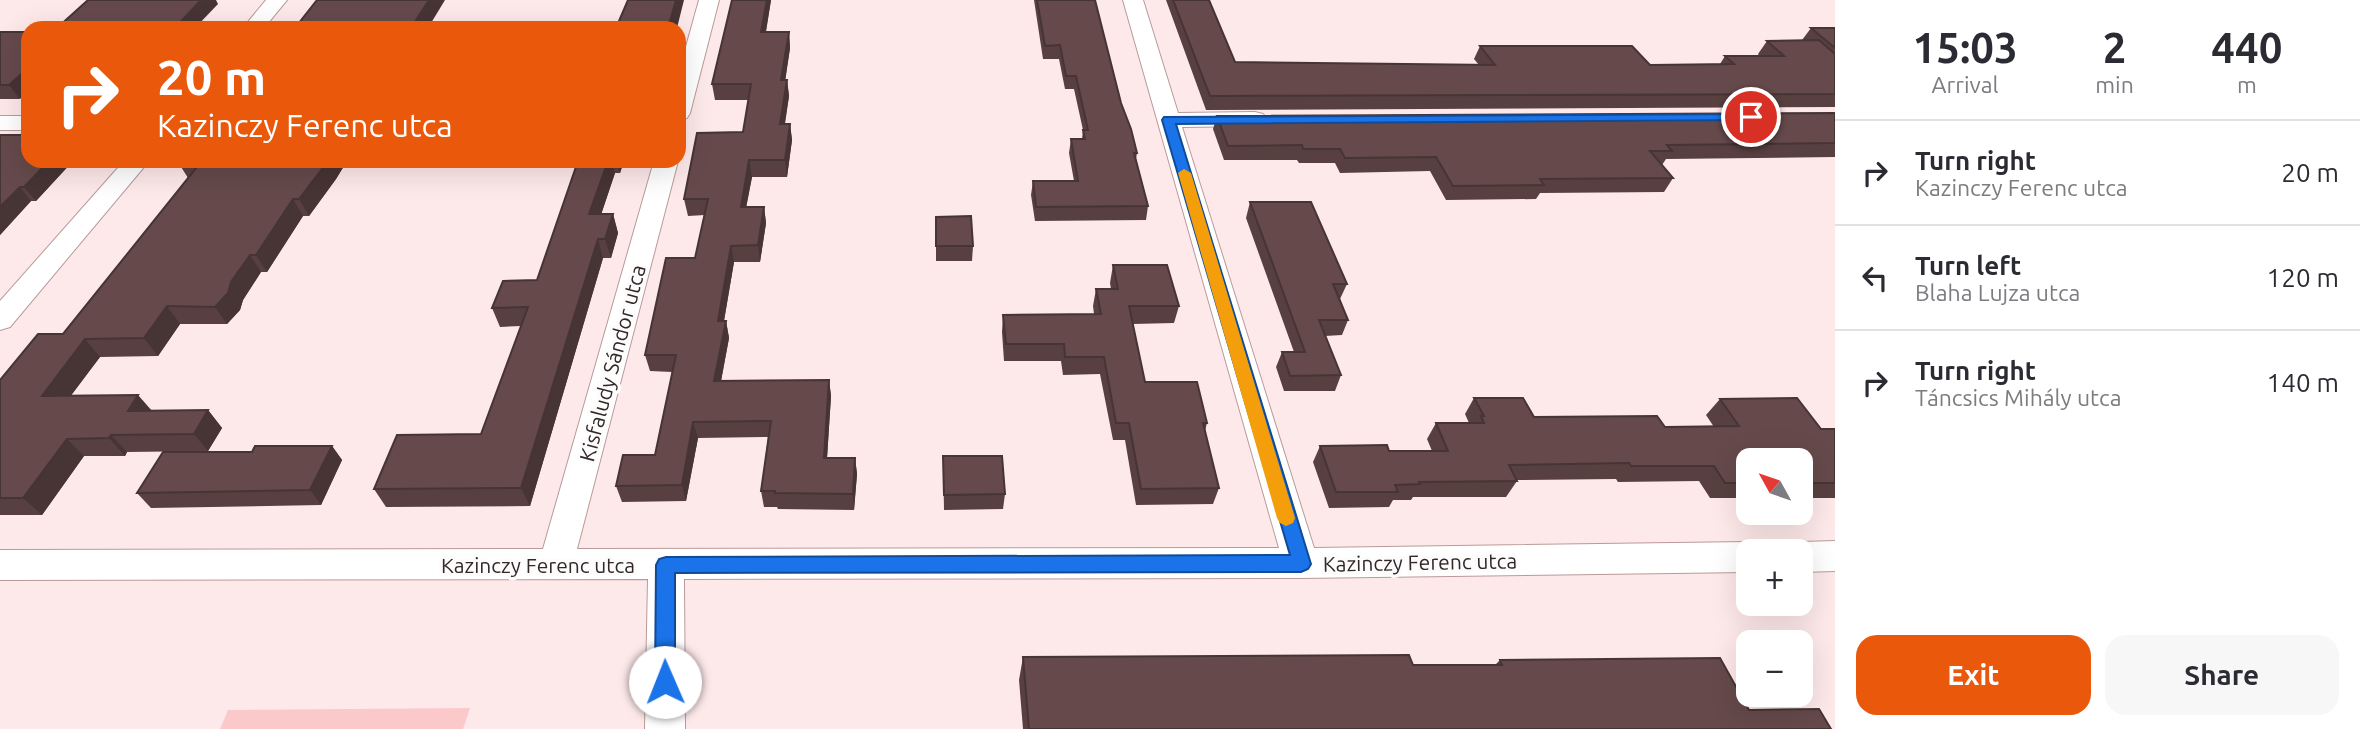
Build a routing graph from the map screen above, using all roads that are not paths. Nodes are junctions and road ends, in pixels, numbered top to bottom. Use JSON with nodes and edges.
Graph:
{"nodes":[{"id":1,"x":277,"y":0,"type":"edge"},
{"id":2,"x":709,"y":0,"type":"edge"},
{"id":3,"x":1133,"y":0,"type":"edge"},
{"id":4,"x":259,"y":21,"type":"edge"},
{"id":5,"x":686,"y":87,"type":"edge"},
{"id":6,"x":1276,"y":119,"type":"edge"},
{"id":7,"x":1168,"y":120,"type":"junction"},
{"id":8,"x":0,"y":123,"type":"edge"},
{"id":9,"x":21,"y":123,"type":"edge"},
{"id":10,"x":131,"y":168,"type":"edge"},
{"id":11,"x":664,"y":168,"type":"edge"},
{"id":12,"x":0,"y":320,"type":"edge"},
{"id":13,"x":1835,"y":556,"type":"edge"},
{"id":14,"x":1736,"y":557,"type":"edge"},
{"id":15,"x":1813,"y":557,"type":"edge"},
{"id":16,"x":1301,"y":564,"type":"junction"},
{"id":17,"x":0,"y":565,"type":"edge"},
{"id":18,"x":556,"y":565,"type":"junction"},
{"id":19,"x":666,"y":565,"type":"junction"},
{"id":20,"x":665,"y":729,"type":"edge"}],
"edges":[{"from":1,"to":4,"type":"street"},
{"from":2,"to":5,"type":"street"},
{"from":3,"to":7,"type":"street"},
{"from":6,"to":7,"type":"street"},
{"from":7,"to":16,"type":"street"},
{"from":8,"to":9,"type":"street"},
{"from":10,"to":12,"type":"street"},
{"from":11,"to":18,"type":"street","name":"Kisfaludy Sándor utca"},
{"from":13,"to":15,"type":"street"},
{"from":14,"to":16,"type":"street","name":"Kazinczy Ferenc utca"},
{"from":16,"to":19,"type":"street","name":"Kazinczy Ferenc utca"},
{"from":17,"to":18,"type":"street","name":"Kazinczy Ferenc utca"},
{"from":18,"to":19,"type":"street","name":"Kazinczy Ferenc utca"},
{"from":19,"to":20,"type":"street"}]}
